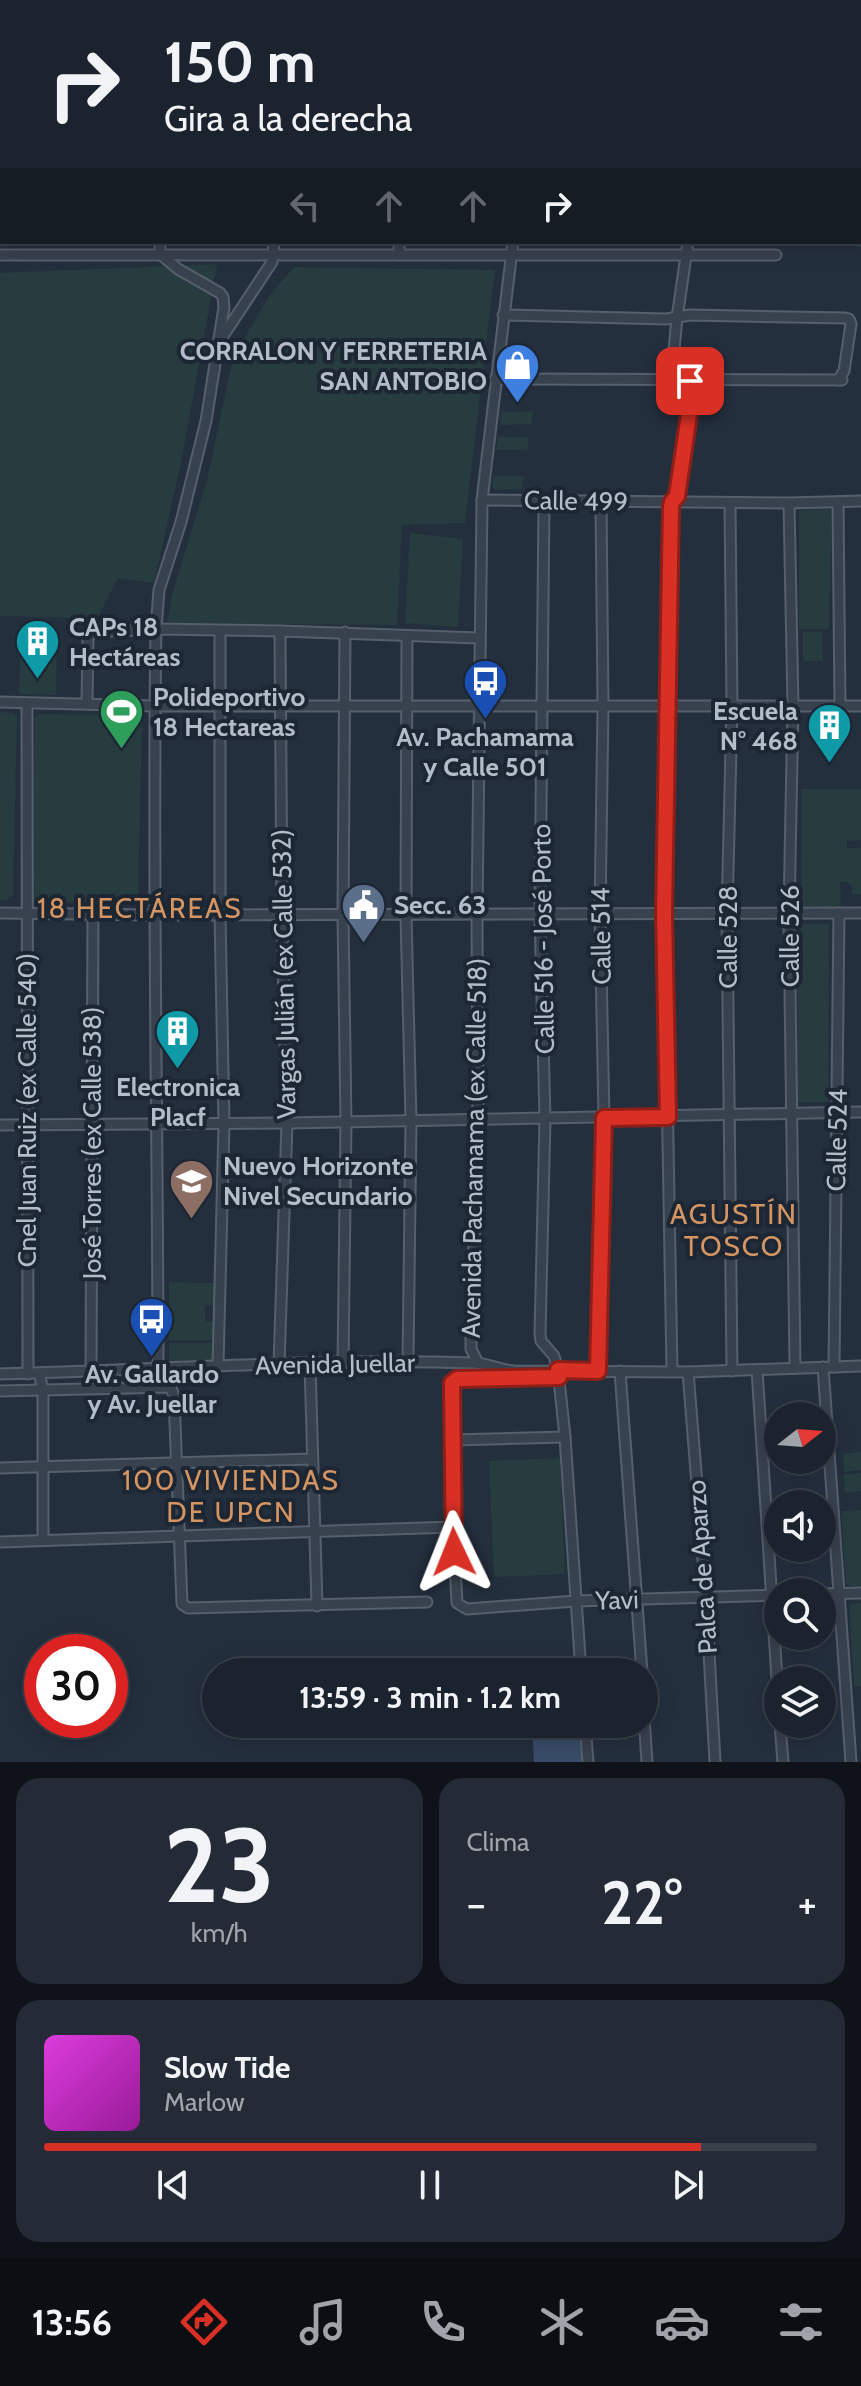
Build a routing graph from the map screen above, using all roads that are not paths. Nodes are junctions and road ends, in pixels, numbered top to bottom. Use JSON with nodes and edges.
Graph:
{"nodes":[{"id":1,"x":151,"y":244,"type":"edge"},
{"id":2,"x":159,"y":244,"type":"edge"},
{"id":3,"x":274,"y":244,"type":"edge"},
{"id":4,"x":399,"y":244,"type":"edge"},
{"id":5,"x":513,"y":244,"type":"edge"},
{"id":6,"x":688,"y":244,"type":"edge"},
{"id":7,"x":155,"y":254,"type":"junction"},
{"id":8,"x":275,"y":254,"type":"junction"},
{"id":9,"x":0,"y":255,"type":"edge"},
{"id":10,"x":399,"y":255,"type":"junction"},
{"id":11,"x":686,"y":255,"type":"junction"},
{"id":12,"x":776,"y":255,"type":"dead end"},
{"id":13,"x":511,"y":257,"type":"junction"},
{"id":14,"x":503,"y":315,"type":"junction"},
{"id":15,"x":677,"y":318,"type":"junction"},
{"id":16,"x":218,"y":343,"type":"junction"},
{"id":17,"x":495,"y":379,"type":"junction"},
{"id":18,"x":671,"y":381,"type":"junction"},
{"id":19,"x":690,"y":381,"type":"junction"},
{"id":20,"x":482,"y":500,"type":"junction"},
{"id":21,"x":861,"y":501,"type":"edge"},
{"id":22,"x":544,"y":502,"type":"junction"},
{"id":23,"x":601,"y":502,"type":"junction"},
{"id":24,"x":672,"y":502,"type":"junction"},
{"id":25,"x":838,"y":502,"type":"junction"},
{"id":26,"x":730,"y":503,"type":"junction"},
{"id":27,"x":789,"y":503,"type":"junction"},
{"id":28,"x":156,"y":629,"type":"junction"},
{"id":29,"x":220,"y":631,"type":"junction"},
{"id":30,"x":280,"y":631,"type":"junction"},
{"id":31,"x":345,"y":632,"type":"junction"},
{"id":32,"x":407,"y":636,"type":"junction"},
{"id":33,"x":479,"y":638,"type":"junction"},
{"id":34,"x":0,"y":702,"type":"edge"},
{"id":35,"x":27,"y":703,"type":"junction"},
{"id":36,"x":87,"y":703,"type":"junction"},
{"id":37,"x":220,"y":705,"type":"junction"},
{"id":38,"x":281,"y":705,"type":"junction"},
{"id":39,"x":155,"y":706,"type":"junction"},
{"id":40,"x":344,"y":706,"type":"junction"},
{"id":41,"x":407,"y":706,"type":"junction"},
{"id":42,"x":542,"y":706,"type":"junction"},
{"id":43,"x":603,"y":706,"type":"junction"},
{"id":44,"x":669,"y":706,"type":"junction"},
{"id":45,"x":732,"y":706,"type":"junction"},
{"id":46,"x":793,"y":706,"type":"junction"},
{"id":47,"x":840,"y":706,"type":"junction"},
{"id":48,"x":861,"y":706,"type":"edge"},
{"id":49,"x":479,"y":707,"type":"junction"},
{"id":50,"x":0,"y":913,"type":"edge"},
{"id":51,"x":26,"y":913,"type":"junction"},
{"id":52,"x":664,"y":913,"type":"junction"},
{"id":53,"x":789,"y":913,"type":"junction"},
{"id":54,"x":839,"y":913,"type":"junction"},
{"id":55,"x":861,"y":913,"type":"edge"},
{"id":56,"x":540,"y":914,"type":"junction"},
{"id":57,"x":600,"y":914,"type":"junction"},
{"id":58,"x":727,"y":914,"type":"junction"},
{"id":59,"x":93,"y":915,"type":"junction"},
{"id":60,"x":154,"y":915,"type":"junction"},
{"id":61,"x":220,"y":915,"type":"junction"},
{"id":62,"x":282,"y":915,"type":"junction"},
{"id":63,"x":406,"y":915,"type":"junction"},
{"id":64,"x":477,"y":915,"type":"junction"},
{"id":65,"x":343,"y":916,"type":"junction"},
{"id":66,"x":861,"y":1112,"type":"edge"},
{"id":67,"x":838,"y":1113,"type":"junction"},
{"id":68,"x":792,"y":1114,"type":"junction"},
{"id":69,"x":730,"y":1116,"type":"junction"},
{"id":70,"x":668,"y":1117,"type":"junction"},
{"id":71,"x":604,"y":1118,"type":"junction"},
{"id":72,"x":545,"y":1119,"type":"junction"},
{"id":73,"x":478,"y":1120,"type":"junction"},
{"id":74,"x":411,"y":1121,"type":"junction"},
{"id":75,"x":346,"y":1122,"type":"junction"},
{"id":76,"x":287,"y":1123,"type":"junction"},
{"id":77,"x":224,"y":1124,"type":"junction"},
{"id":78,"x":0,"y":1125,"type":"edge"},
{"id":79,"x":92,"y":1125,"type":"junction"},
{"id":80,"x":158,"y":1125,"type":"junction"},
{"id":81,"x":29,"y":1126,"type":"junction"},
{"id":82,"x":408,"y":1362,"type":"junction"},
{"id":83,"x":478,"y":1363,"type":"junction"},
{"id":84,"x":310,"y":1364,"type":"junction"},
{"id":85,"x":343,"y":1364,"type":"junction"},
{"id":86,"x":279,"y":1365,"type":"junction"},
{"id":87,"x":218,"y":1366,"type":"junction"},
{"id":88,"x":861,"y":1366,"type":"edge"},
{"id":89,"x":828,"y":1367,"type":"junction"},
{"id":90,"x":795,"y":1368,"type":"junction"},
{"id":91,"x":158,"y":1370,"type":"junction"},
{"id":92,"x":757,"y":1370,"type":"junction"},
{"id":93,"x":598,"y":1371,"type":"junction"},
{"id":94,"x":620,"y":1371,"type":"junction"},
{"id":95,"x":672,"y":1371,"type":"junction"},
{"id":96,"x":732,"y":1371,"type":"junction"},
{"id":97,"x":91,"y":1372,"type":"junction"},
{"id":98,"x":688,"y":1372,"type":"junction"},
{"id":99,"x":39,"y":1373,"type":"junction"},
{"id":100,"x":0,"y":1374,"type":"edge"},
{"id":101,"x":28,"y":1374,"type":"junction"},
{"id":102,"x":559,"y":1374,"type":"junction"},
{"id":103,"x":166,"y":1387,"type":"junction"},
{"id":104,"x":43,"y":1390,"type":"junction"},
{"id":105,"x":0,"y":1391,"type":"edge"},
{"id":106,"x":565,"y":1437,"type":"junction"},
{"id":107,"x":452,"y":1440,"type":"junction"},
{"id":108,"x":312,"y":1459,"type":"junction"},
{"id":109,"x":175,"y":1463,"type":"junction"},
{"id":110,"x":43,"y":1467,"type":"junction"},
{"id":111,"x":0,"y":1468,"type":"edge"},
{"id":112,"x":453,"y":1527,"type":"junction"},
{"id":113,"x":313,"y":1532,"type":"junction"},
{"id":114,"x":179,"y":1536,"type":"junction"},
{"id":115,"x":43,"y":1540,"type":"junction"},
{"id":116,"x":0,"y":1542,"type":"edge"},
{"id":117,"x":774,"y":1578,"type":"edge"},
{"id":118,"x":836,"y":1593,"type":"edge"},
{"id":119,"x":839,"y":1593,"type":"junction"},
{"id":120,"x":861,"y":1593,"type":"edge"},
{"id":121,"x":764,"y":1596,"type":"edge"},
{"id":122,"x":706,"y":1597,"type":"junction"},
{"id":123,"x":638,"y":1599,"type":"junction"},
{"id":124,"x":576,"y":1601,"type":"junction"},
{"id":125,"x":427,"y":1602,"type":"dead end"},
{"id":126,"x":317,"y":1606,"type":"junction"},
{"id":127,"x":580,"y":1658,"type":"edge"},
{"id":128,"x":641,"y":1658,"type":"edge"},
{"id":129,"x":586,"y":1738,"type":"edge"},
{"id":130,"x":645,"y":1738,"type":"edge"},
{"id":131,"x":781,"y":1738,"type":"edge"},
{"id":132,"x":588,"y":1762,"type":"edge"},
{"id":133,"x":647,"y":1762,"type":"edge"},
{"id":134,"x":715,"y":1762,"type":"edge"},
{"id":135,"x":783,"y":1762,"type":"edge"},
{"id":136,"x":851,"y":1762,"type":"edge"}],
"edges":[{"from":1,"to":7,"type":"street"},
{"from":2,"to":7,"type":"street"},
{"from":3,"to":8,"type":"street"},
{"from":4,"to":10,"type":"street"},
{"from":5,"to":13,"type":"street","name":"Avenida Pachamama (ex Calle 518)"},
{"from":6,"to":11,"type":"street"},
{"from":7,"to":8,"type":"street"},
{"from":7,"to":9,"type":"street"},
{"from":7,"to":16,"type":"street"},
{"from":8,"to":10,"type":"street"},
{"from":8,"to":16,"type":"street"},
{"from":10,"to":13,"type":"street"},
{"from":11,"to":12,"type":"street"},
{"from":11,"to":13,"type":"street"},
{"from":11,"to":15,"type":"street"},
{"from":13,"to":14,"type":"street","name":"Avenida Pachamama (ex Calle 518)"},
{"from":14,"to":15,"type":"street"},
{"from":14,"to":17,"type":"street","name":"Avenida Pachamama (ex Calle 518)"},
{"from":15,"to":18,"type":"street"},
{"from":15,"to":19,"type":"street"},
{"from":16,"to":28,"type":"street"},
{"from":17,"to":18,"type":"street"},
{"from":17,"to":20,"type":"street","name":"Avenida Pachamama (ex Calle 518)"},
{"from":18,"to":19,"type":"street"},
{"from":19,"to":24,"type":"street"},
{"from":20,"to":22,"type":"street","name":"Calle 499"},
{"from":20,"to":33,"type":"street","name":"Avenida Pachamama (ex Calle 518)"},
{"from":21,"to":25,"type":"street","name":"Calle 499"},
{"from":22,"to":23,"type":"street","name":"Calle 499"},
{"from":22,"to":42,"type":"street","name":"Calle 516 - José Porto"},
{"from":23,"to":24,"type":"street","name":"Calle 499"},
{"from":23,"to":43,"type":"street","name":"Calle 514"},
{"from":24,"to":26,"type":"street","name":"Calle 499"},
{"from":24,"to":44,"type":"street"},
{"from":25,"to":27,"type":"street","name":"Calle 499"},
{"from":25,"to":47,"type":"street"},
{"from":26,"to":27,"type":"street","name":"Calle 499"},
{"from":26,"to":45,"type":"street","name":"Calle 528"},
{"from":27,"to":46,"type":"street","name":"Calle 526"},
{"from":28,"to":29,"type":"street"},
{"from":28,"to":36,"type":"street"},
{"from":28,"to":39,"type":"street"},
{"from":29,"to":30,"type":"street"},
{"from":29,"to":37,"type":"street"},
{"from":30,"to":31,"type":"street"},
{"from":30,"to":38,"type":"street","name":"Vargas Julián (ex Calle 532)"},
{"from":31,"to":32,"type":"street"},
{"from":31,"to":40,"type":"street"},
{"from":32,"to":33,"type":"street"},
{"from":32,"to":41,"type":"street"},
{"from":33,"to":49,"type":"street","name":"Avenida Pachamama (ex Calle 518)"},
{"from":34,"to":35,"type":"street"},
{"from":35,"to":36,"type":"street"},
{"from":35,"to":51,"type":"street","name":"Cnel Juan Ruiz (ex Calle 540)"},
{"from":36,"to":39,"type":"street"},
{"from":37,"to":38,"type":"street"},
{"from":37,"to":39,"type":"street"},
{"from":37,"to":61,"type":"street"},
{"from":38,"to":40,"type":"street"},
{"from":38,"to":62,"type":"street","name":"Vargas Julián (ex Calle 532)"},
{"from":39,"to":60,"type":"street"},
{"from":40,"to":41,"type":"street"},
{"from":40,"to":65,"type":"street"},
{"from":41,"to":49,"type":"street"},
{"from":41,"to":63,"type":"street"},
{"from":42,"to":43,"type":"street"},
{"from":42,"to":49,"type":"street"},
{"from":42,"to":56,"type":"street","name":"Calle 516 - José Porto"},
{"from":43,"to":44,"type":"street"},
{"from":43,"to":57,"type":"street","name":"Calle 514"},
{"from":44,"to":45,"type":"street"},
{"from":44,"to":52,"type":"street"},
{"from":45,"to":46,"type":"street"},
{"from":45,"to":58,"type":"street","name":"Calle 528"},
{"from":46,"to":47,"type":"street"},
{"from":46,"to":53,"type":"street","name":"Calle 526"},
{"from":47,"to":48,"type":"street"},
{"from":49,"to":64,"type":"street","name":"Avenida Pachamama (ex Calle 518)"},
{"from":50,"to":51,"type":"street"},
{"from":51,"to":59,"type":"street"},
{"from":51,"to":81,"type":"street","name":"Cnel Juan Ruiz (ex Calle 540)"},
{"from":52,"to":57,"type":"street"},
{"from":52,"to":58,"type":"street"},
{"from":52,"to":70,"type":"street"},
{"from":53,"to":54,"type":"street"},
{"from":53,"to":58,"type":"street"},
{"from":53,"to":68,"type":"street","name":"Calle 526"},
{"from":54,"to":55,"type":"street"},
{"from":54,"to":67,"type":"street","name":"Calle 524"},
{"from":56,"to":57,"type":"street"},
{"from":56,"to":64,"type":"street"},
{"from":56,"to":72,"type":"street","name":"Calle 516 - José Porto"},
{"from":57,"to":71,"type":"street","name":"Calle 514"},
{"from":58,"to":69,"type":"street","name":"Calle 528"},
{"from":59,"to":60,"type":"street"},
{"from":59,"to":79,"type":"street","name":"José Torres (ex Calle 538)"},
{"from":60,"to":61,"type":"street"},
{"from":60,"to":80,"type":"street"},
{"from":61,"to":62,"type":"street"},
{"from":61,"to":77,"type":"street"},
{"from":62,"to":65,"type":"street"},
{"from":62,"to":76,"type":"street","name":"Vargas Julián (ex Calle 532)"},
{"from":63,"to":64,"type":"street"},
{"from":63,"to":65,"type":"street"},
{"from":63,"to":74,"type":"street"},
{"from":64,"to":73,"type":"street","name":"Avenida Pachamama (ex Calle 518)"},
{"from":65,"to":75,"type":"street"},
{"from":66,"to":67,"type":"street"},
{"from":67,"to":68,"type":"street"},
{"from":67,"to":89,"type":"street","name":"Calle 524"},
{"from":68,"to":69,"type":"street"},
{"from":68,"to":90,"type":"street","name":"Calle 526"},
{"from":69,"to":70,"type":"street"},
{"from":69,"to":96,"type":"street","name":"Calle 528"},
{"from":70,"to":71,"type":"street"},
{"from":70,"to":95,"type":"street"},
{"from":71,"to":72,"type":"street"},
{"from":71,"to":93,"type":"street","name":"Calle 514"},
{"from":72,"to":73,"type":"street"},
{"from":72,"to":102,"type":"street","name":"Calle 516 - José Porto"},
{"from":73,"to":74,"type":"street"},
{"from":73,"to":83,"type":"street","name":"Avenida Pachamama (ex Calle 518)"},
{"from":74,"to":75,"type":"street"},
{"from":74,"to":82,"type":"street"},
{"from":75,"to":76,"type":"street"},
{"from":75,"to":85,"type":"street"},
{"from":76,"to":77,"type":"street"},
{"from":76,"to":86,"type":"street","name":"Vargas Julián (ex Calle 532)"},
{"from":77,"to":80,"type":"street"},
{"from":77,"to":87,"type":"street"},
{"from":78,"to":81,"type":"street"},
{"from":79,"to":80,"type":"street"},
{"from":79,"to":81,"type":"street"},
{"from":79,"to":97,"type":"street","name":"José Torres (ex Calle 538)"},
{"from":80,"to":91,"type":"street"},
{"from":81,"to":101,"type":"street","name":"Cnel Juan Ruiz (ex Calle 540)"},
{"from":82,"to":83,"type":"street","name":"Avenida Juellar"},
{"from":82,"to":85,"type":"street","name":"Avenida Juellar"},
{"from":83,"to":102,"type":"street","name":"Avenida Juellar"},
{"from":84,"to":85,"type":"street","name":"Avenida Juellar"},
{"from":84,"to":86,"type":"street","name":"Avenida Juellar"},
{"from":84,"to":108,"type":"street"},
{"from":86,"to":87,"type":"street","name":"Avenida Juellar"},
{"from":87,"to":91,"type":"street","name":"Avenida Juellar"},
{"from":88,"to":89,"type":"street","name":"Avenida Juellar"},
{"from":89,"to":90,"type":"street","name":"Avenida Juellar"},
{"from":89,"to":119,"type":"street","name":"Calle 524"},
{"from":90,"to":92,"type":"street","name":"Avenida Juellar"},
{"from":91,"to":97,"type":"street","name":"Avenida Juellar"},
{"from":91,"to":103,"type":"street"},
{"from":92,"to":96,"type":"street","name":"Avenida Juellar"},
{"from":92,"to":117,"type":"street"},
{"from":93,"to":94,"type":"street","name":"Avenida Juellar"},
{"from":93,"to":102,"type":"street","name":"Avenida Juellar"},
{"from":94,"to":95,"type":"street","name":"Avenida Juellar"},
{"from":94,"to":123,"type":"street"},
{"from":95,"to":98,"type":"street","name":"Avenida Juellar"},
{"from":96,"to":98,"type":"street","name":"Avenida Juellar"},
{"from":97,"to":99,"type":"street","name":"Avenida Juellar"},
{"from":98,"to":122,"type":"street","name":"Palca de Aparzo"},
{"from":99,"to":101,"type":"street","name":"Avenida Juellar"},
{"from":99,"to":104,"type":"street"},
{"from":100,"to":101,"type":"street","name":"Avenida Juellar"},
{"from":102,"to":106,"type":"street"},
{"from":102,"to":107,"type":"street"},
{"from":103,"to":104,"type":"street"},
{"from":103,"to":109,"type":"street"},
{"from":104,"to":105,"type":"street"},
{"from":104,"to":110,"type":"street"},
{"from":106,"to":107,"type":"street"},
{"from":106,"to":124,"type":"street"},
{"from":107,"to":112,"type":"street"},
{"from":108,"to":109,"type":"street"},
{"from":108,"to":113,"type":"street"},
{"from":109,"to":110,"type":"street"},
{"from":109,"to":114,"type":"street"},
{"from":110,"to":111,"type":"street"},
{"from":110,"to":115,"type":"street"},
{"from":112,"to":113,"type":"street"},
{"from":112,"to":124,"type":"street","name":"Yavi"},
{"from":113,"to":114,"type":"street"},
{"from":113,"to":126,"type":"street"},
{"from":114,"to":115,"type":"street"},
{"from":114,"to":126,"type":"street"},
{"from":115,"to":116,"type":"street"},
{"from":118,"to":119,"type":"street"},
{"from":119,"to":120,"type":"street"},
{"from":119,"to":136,"type":"street","name":"Calle 524"},
{"from":121,"to":122,"type":"street","name":"Yavi"},
{"from":122,"to":123,"type":"street","name":"Yavi"},
{"from":122,"to":134,"type":"street","name":"Palca de Aparzo"},
{"from":123,"to":124,"type":"street","name":"Yavi"},
{"from":123,"to":128,"type":"street"},
{"from":124,"to":127,"type":"street"},
{"from":125,"to":126,"type":"street"},
{"from":129,"to":132,"type":"street"},
{"from":130,"to":133,"type":"street"},
{"from":131,"to":135,"type":"street"}]}
